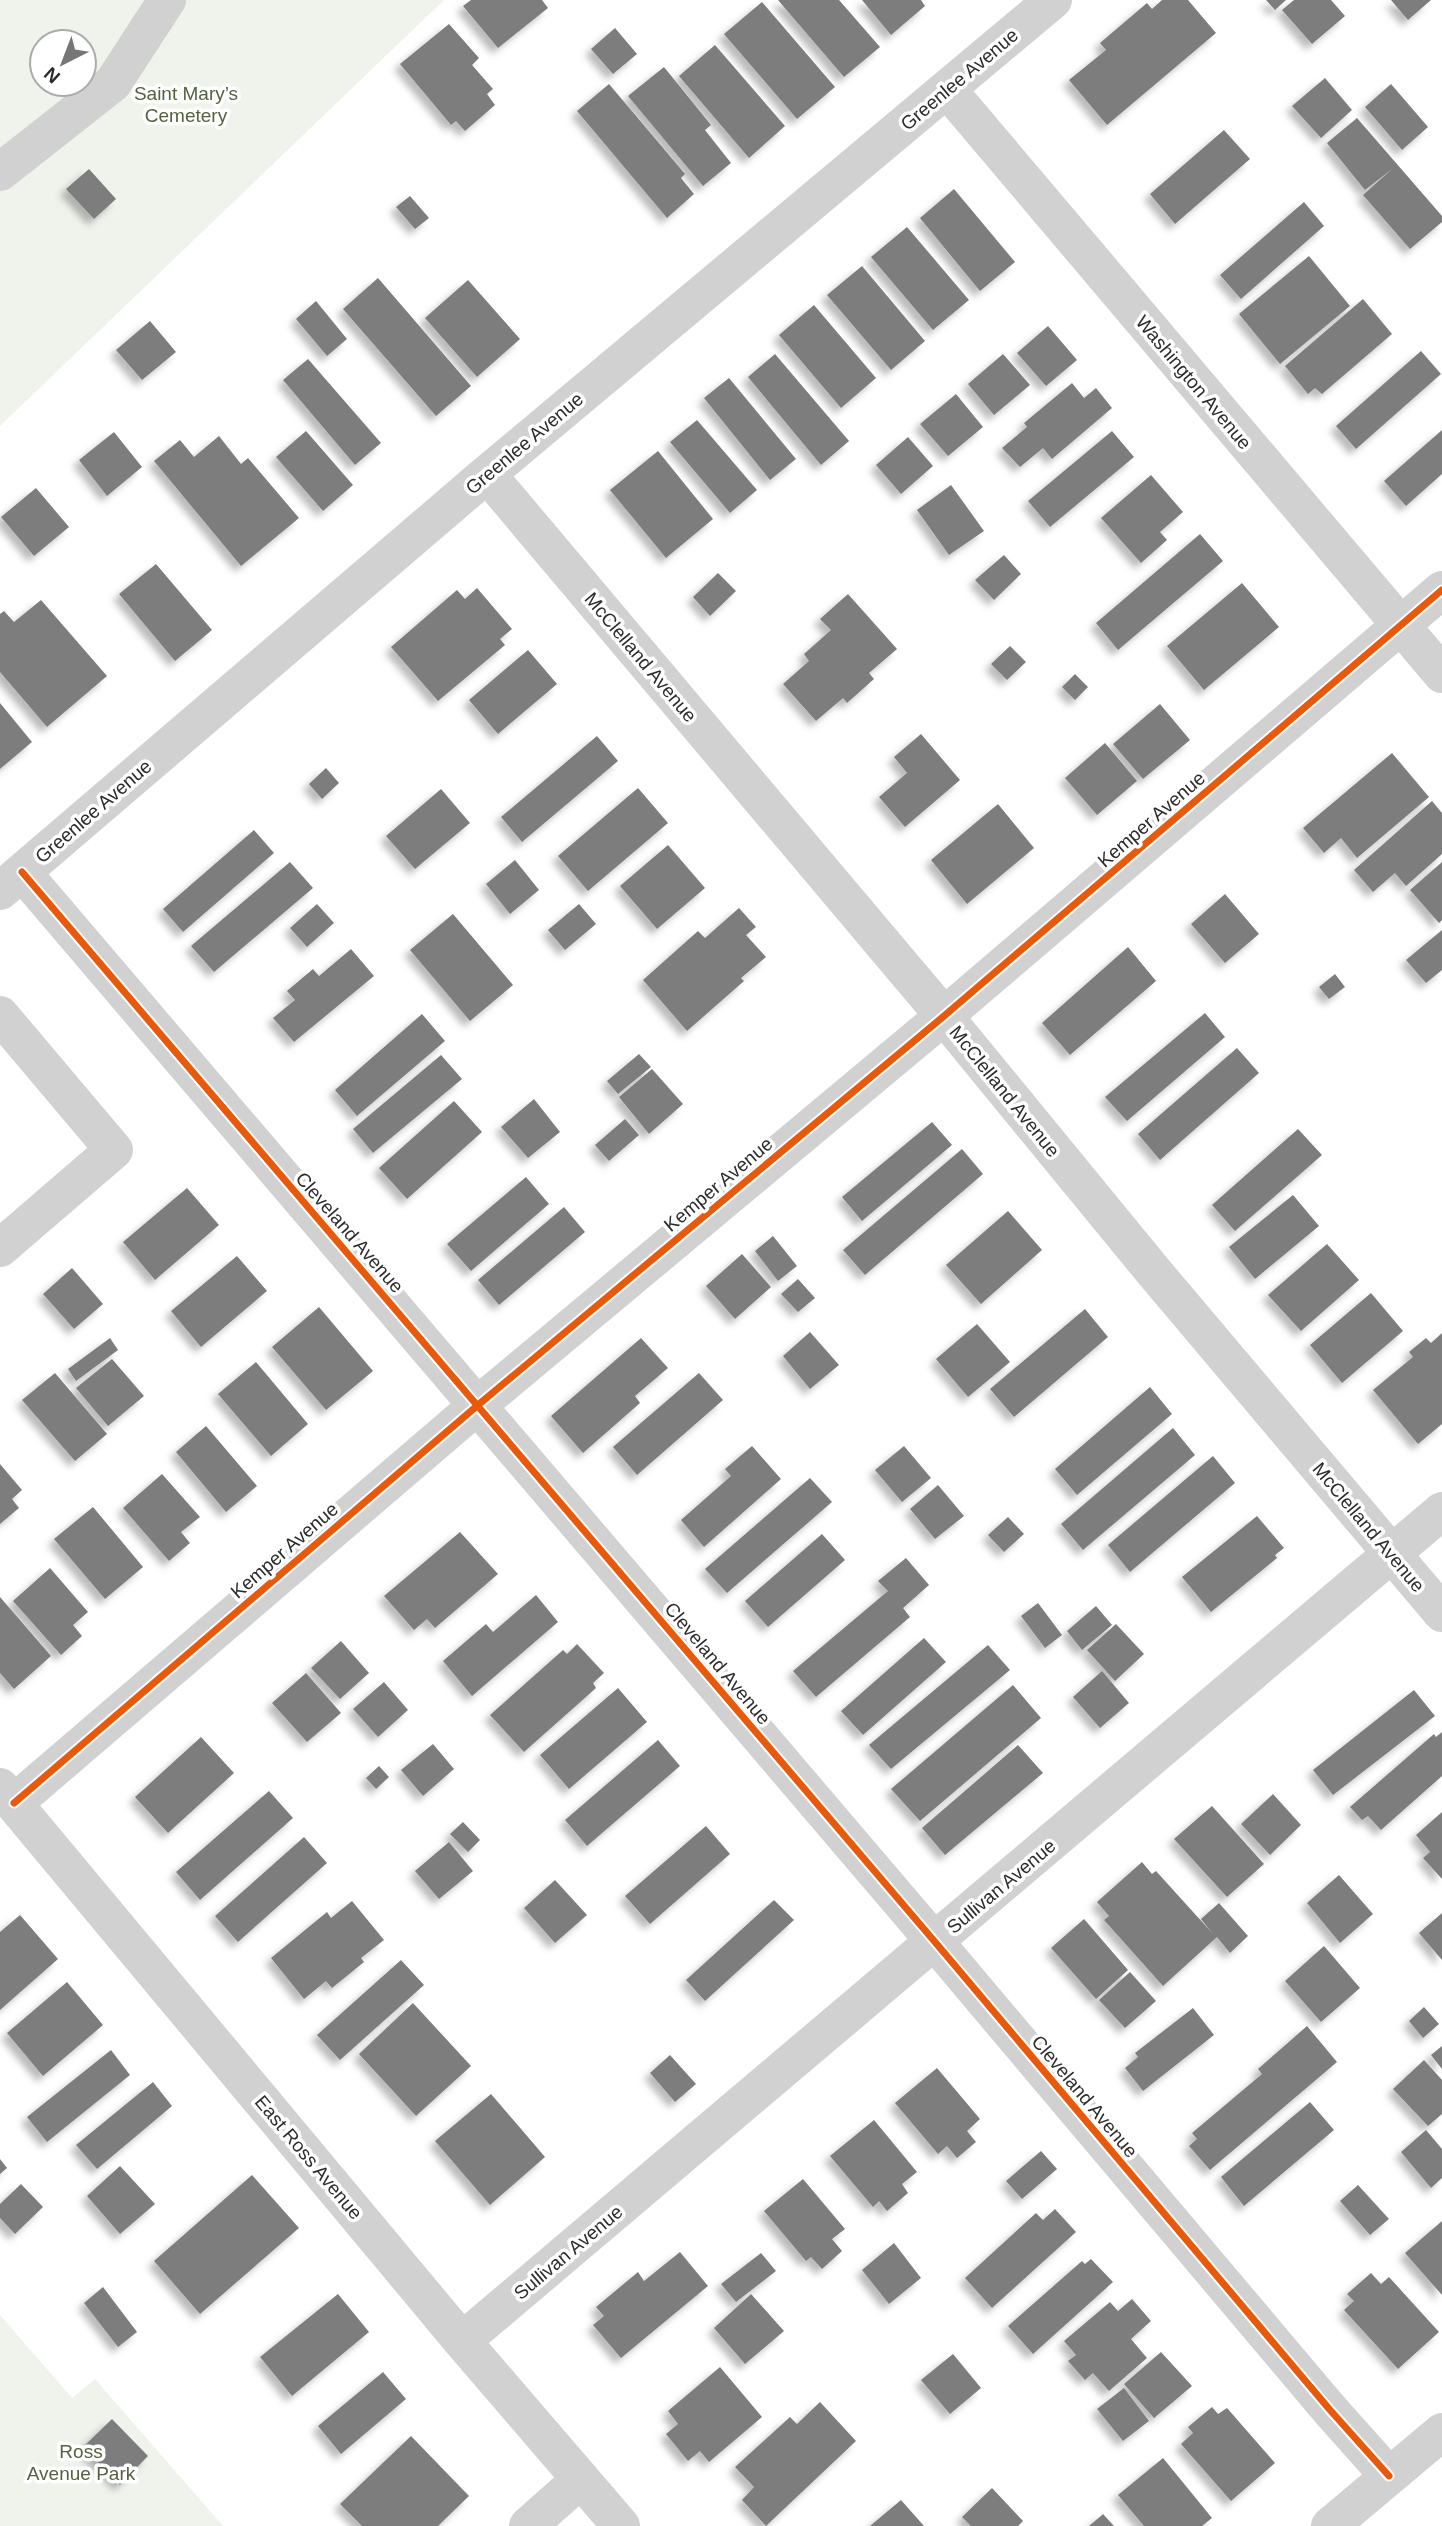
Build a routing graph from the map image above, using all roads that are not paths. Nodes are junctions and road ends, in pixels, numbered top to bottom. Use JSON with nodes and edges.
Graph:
{"nodes":[{"id":1,"x":167,"y":0,"type":"edge"},
{"id":2,"x":1053,"y":0,"type":"edge"},
{"id":3,"x":947,"y":89,"type":"junction"},
{"id":4,"x":0,"y":172,"type":"edge"},
{"id":5,"x":487,"y":474,"type":"junction"},
{"id":6,"x":1442,"y":590,"type":"edge"},
{"id":7,"x":1401,"y":625,"type":"junction"},
{"id":8,"x":1442,"y":674,"type":"edge"},
{"id":9,"x":11,"y":881,"type":"edge"},
{"id":10,"x":0,"y":1015,"type":"edge"},
{"id":11,"x":944,"y":1016,"type":"junction"},
{"id":12,"x":0,"y":1248,"type":"edge"},
{"id":13,"x":478,"y":1405,"type":"junction"},
{"id":14,"x":1442,"y":1511,"type":"edge"},
{"id":15,"x":1391,"y":1555,"type":"junction"},
{"id":16,"x":1442,"y":1613,"type":"edge"},
{"id":17,"x":7,"y":1795,"type":"edge"},
{"id":18,"x":935,"y":1942,"type":"junction"},
{"id":19,"x":462,"y":2341,"type":"junction"},
{"id":20,"x":1442,"y":2432,"type":"edge"},
{"id":21,"x":1390,"y":2476,"type":"junction"},
{"id":22,"x":581,"y":2479,"type":"junction"},
{"id":23,"x":528,"y":2526,"type":"edge"},
{"id":24,"x":621,"y":2526,"type":"edge"},
{"id":25,"x":1331,"y":2526,"type":"edge"}],
"edges":[{"from":1,"to":4,"type":"street"},
{"from":2,"to":3,"type":"street","name":"Greenlee Avenue"},
{"from":3,"to":5,"type":"street","name":"Greenlee Avenue"},
{"from":3,"to":7,"type":"street","name":"Washington Avenue"},
{"from":5,"to":9,"type":"street","name":"Greenlee Avenue"},
{"from":5,"to":11,"type":"street","name":"McClelland Avenue"},
{"from":6,"to":7,"type":"street","name":"Kemper Avenue"},
{"from":7,"to":8,"type":"street","name":"Washington Avenue"},
{"from":7,"to":11,"type":"street","name":"Kemper Avenue"},
{"from":9,"to":13,"type":"street","name":"Cleveland Avenue"},
{"from":10,"to":12,"type":"street"},
{"from":11,"to":13,"type":"street","name":"Kemper Avenue"},
{"from":11,"to":15,"type":"street","name":"McClelland Avenue"},
{"from":13,"to":17,"type":"street","name":"Kemper Avenue"},
{"from":13,"to":18,"type":"street","name":"Cleveland Avenue"},
{"from":14,"to":15,"type":"street","name":"Sullivan Avenue"},
{"from":15,"to":16,"type":"street","name":"McClelland Avenue"},
{"from":15,"to":18,"type":"street","name":"Sullivan Avenue"},
{"from":17,"to":19,"type":"street","name":"East Ross Avenue"},
{"from":18,"to":19,"type":"street","name":"Sullivan Avenue"},
{"from":18,"to":21,"type":"street","name":"Cleveland Avenue"},
{"from":19,"to":22,"type":"street","name":"East Ross Avenue"},
{"from":20,"to":21,"type":"street"},
{"from":21,"to":25,"type":"street"},
{"from":22,"to":23,"type":"street"},
{"from":22,"to":24,"type":"street","name":"East Ross Avenue"}]}
